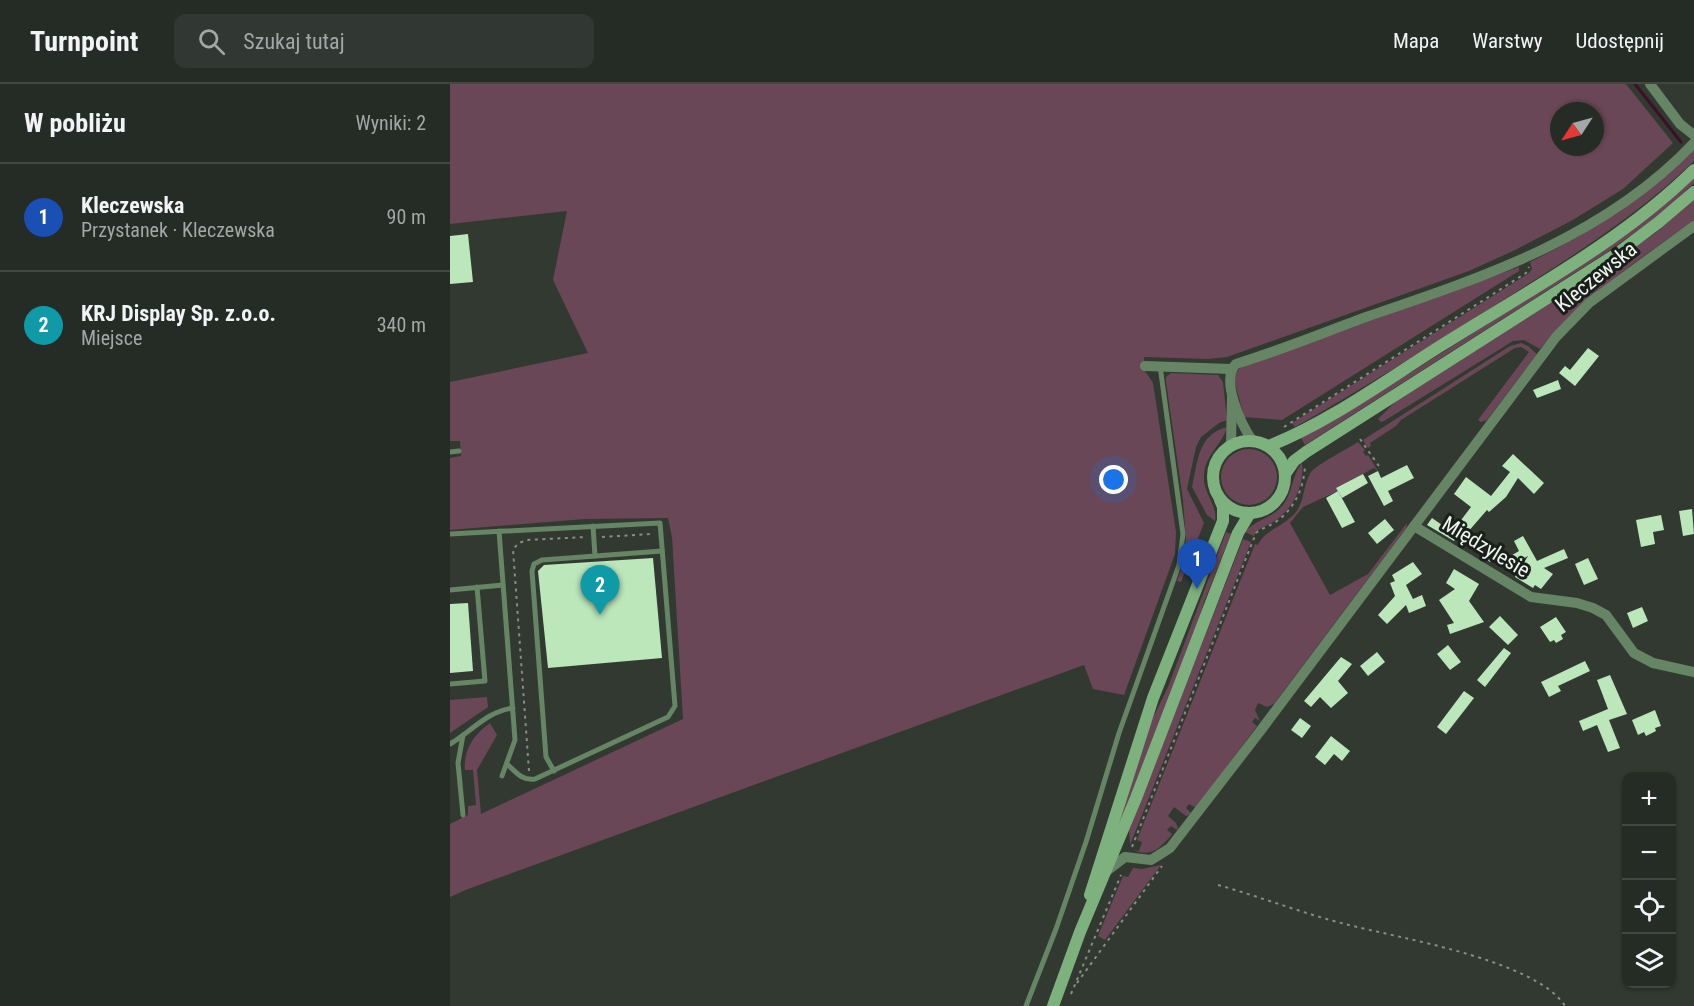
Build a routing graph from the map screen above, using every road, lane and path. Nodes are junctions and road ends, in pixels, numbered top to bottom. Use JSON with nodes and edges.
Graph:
{"nodes":[{"id":1,"x":1650,"y":84,"type":"edge"},
{"id":2,"x":1694,"y":135,"type":"edge"},
{"id":3,"x":1694,"y":143,"type":"edge"},
{"id":4,"x":1694,"y":170,"type":"edge"},
{"id":5,"x":1694,"y":192,"type":"edge"},
{"id":6,"x":1694,"y":226,"type":"edge"},
{"id":7,"x":1526,"y":258,"type":"junction"},
{"id":8,"x":1145,"y":366,"type":"dead end"},
{"id":9,"x":1160,"y":366,"type":"junction"},
{"id":10,"x":1231,"y":369,"type":"junction"},
{"id":11,"x":1232,"y":394,"type":"junction"},
{"id":12,"x":1290,"y":437,"type":"junction"},
{"id":13,"x":1360,"y":439,"type":"dead end"},
{"id":14,"x":1252,"y":440,"type":"junction"},
{"id":15,"x":1231,"y":444,"type":"junction"},
{"id":16,"x":1269,"y":446,"type":"junction"},
{"id":17,"x":459,"y":451,"type":"dead end"},
{"id":18,"x":450,"y":452,"type":"edge"},
{"id":19,"x":1301,"y":455,"type":"junction"},
{"id":20,"x":1381,"y":469,"type":"dead end"},
{"id":21,"x":1285,"y":474,"type":"junction"},
{"id":22,"x":1220,"y":500,"type":"junction"},
{"id":23,"x":1250,"y":513,"type":"junction"},
{"id":24,"x":592,"y":526,"type":"junction"},
{"id":25,"x":1414,"y":526,"type":"junction"},
{"id":26,"x":499,"y":531,"type":"junction"},
{"id":27,"x":450,"y":534,"type":"edge"},
{"id":28,"x":662,"y":551,"type":"junction"},
{"id":29,"x":595,"y":556,"type":"junction"},
{"id":30,"x":503,"y":585,"type":"junction"},
{"id":31,"x":477,"y":587,"type":"junction"},
{"id":32,"x":450,"y":590,"type":"edge"},
{"id":33,"x":1694,"y":672,"type":"edge"},
{"id":34,"x":450,"y":684,"type":"edge"},
{"id":35,"x":513,"y":708,"type":"junction"},
{"id":36,"x":463,"y":735,"type":"junction"},
{"id":37,"x":450,"y":744,"type":"edge"},
{"id":38,"x":507,"y":764,"type":"junction"},
{"id":39,"x":554,"y":771,"type":"junction"},
{"id":40,"x":502,"y":776,"type":"dead end"},
{"id":41,"x":463,"y":815,"type":"dead end"},
{"id":42,"x":1120,"y":838,"type":"junction"},
{"id":43,"x":1170,"y":848,"type":"junction"},
{"id":44,"x":1128,"y":856,"type":"junction"},
{"id":45,"x":1108,"y":870,"type":"junction"},
{"id":46,"x":1218,"y":885,"type":"dead end"},
{"id":47,"x":1080,"y":933,"type":"junction"},
{"id":48,"x":1072,"y":990,"type":"junction"},
{"id":49,"x":1069,"y":998,"type":"dead end"},
{"id":50,"x":1026,"y":1006,"type":"edge"},
{"id":51,"x":1053,"y":1006,"type":"edge"},
{"id":52,"x":1565,"y":1006,"type":"edge"}],
"edges":[{"from":1,"to":2,"type":"street"},
{"from":3,"to":7,"type":"street","name":"Kleczewska"},
{"from":4,"to":12,"type":"main road","name":"Kleczewska"},
{"from":5,"to":19,"type":"main road","name":"Kleczewska"},
{"from":6,"to":25,"type":"street","name":"Kleczewska"},
{"from":7,"to":10,"type":"street","name":"Kleczewska"},
{"from":7,"to":12,"type":"path"},
{"from":8,"to":9,"type":"street","name":"Kleczewska"},
{"from":9,"to":10,"type":"street","name":"Kleczewska"},
{"from":9,"to":50,"type":"lane"},
{"from":10,"to":11,"type":"street"},
{"from":11,"to":14,"type":"street"},
{"from":11,"to":15,"type":"street"},
{"from":12,"to":16,"type":"main road","name":"Kleczewska"},
{"from":13,"to":20,"type":"path"},
{"from":14,"to":15,"type":"main road"},
{"from":14,"to":16,"type":"main road"},
{"from":15,"to":22,"type":"main road"},
{"from":16,"to":21,"type":"main road"},
{"from":17,"to":18,"type":"lane"},
{"from":19,"to":21,"type":"main road","name":"Kleczewska"},
{"from":19,"to":44,"type":"path"},
{"from":21,"to":23,"type":"main road"},
{"from":22,"to":23,"type":"main road"},
{"from":22,"to":47,"type":"main road"},
{"from":23,"to":42,"type":"main road"},
{"from":24,"to":26,"type":"lane"},
{"from":24,"to":28,"type":"lane"},
{"from":24,"to":29,"type":"lane"},
{"from":25,"to":33,"type":"street","name":"Międzylesie"},
{"from":25,"to":43,"type":"street","name":"Kleczewska"},
{"from":26,"to":27,"type":"lane"},
{"from":26,"to":30,"type":"lane"},
{"from":28,"to":29,"type":"lane"},
{"from":28,"to":39,"type":"lane"},
{"from":29,"to":39,"type":"lane"},
{"from":30,"to":31,"type":"lane"},
{"from":30,"to":35,"type":"lane"},
{"from":31,"to":32,"type":"lane"},
{"from":31,"to":34,"type":"lane"},
{"from":35,"to":36,"type":"lane"},
{"from":35,"to":38,"type":"lane"},
{"from":36,"to":37,"type":"lane"},
{"from":36,"to":41,"type":"lane"},
{"from":38,"to":39,"type":"lane"},
{"from":38,"to":40,"type":"lane"},
{"from":42,"to":44,"type":"street"},
{"from":42,"to":45,"type":"main road"},
{"from":43,"to":44,"type":"street","name":"Kleczewska"},
{"from":43,"to":48,"type":"path"},
{"from":44,"to":45,"type":"street"},
{"from":44,"to":48,"type":"path"},
{"from":45,"to":47,"type":"main road"},
{"from":46,"to":52,"type":"path"},
{"from":47,"to":51,"type":"main road"},
{"from":48,"to":49,"type":"path"}]}
